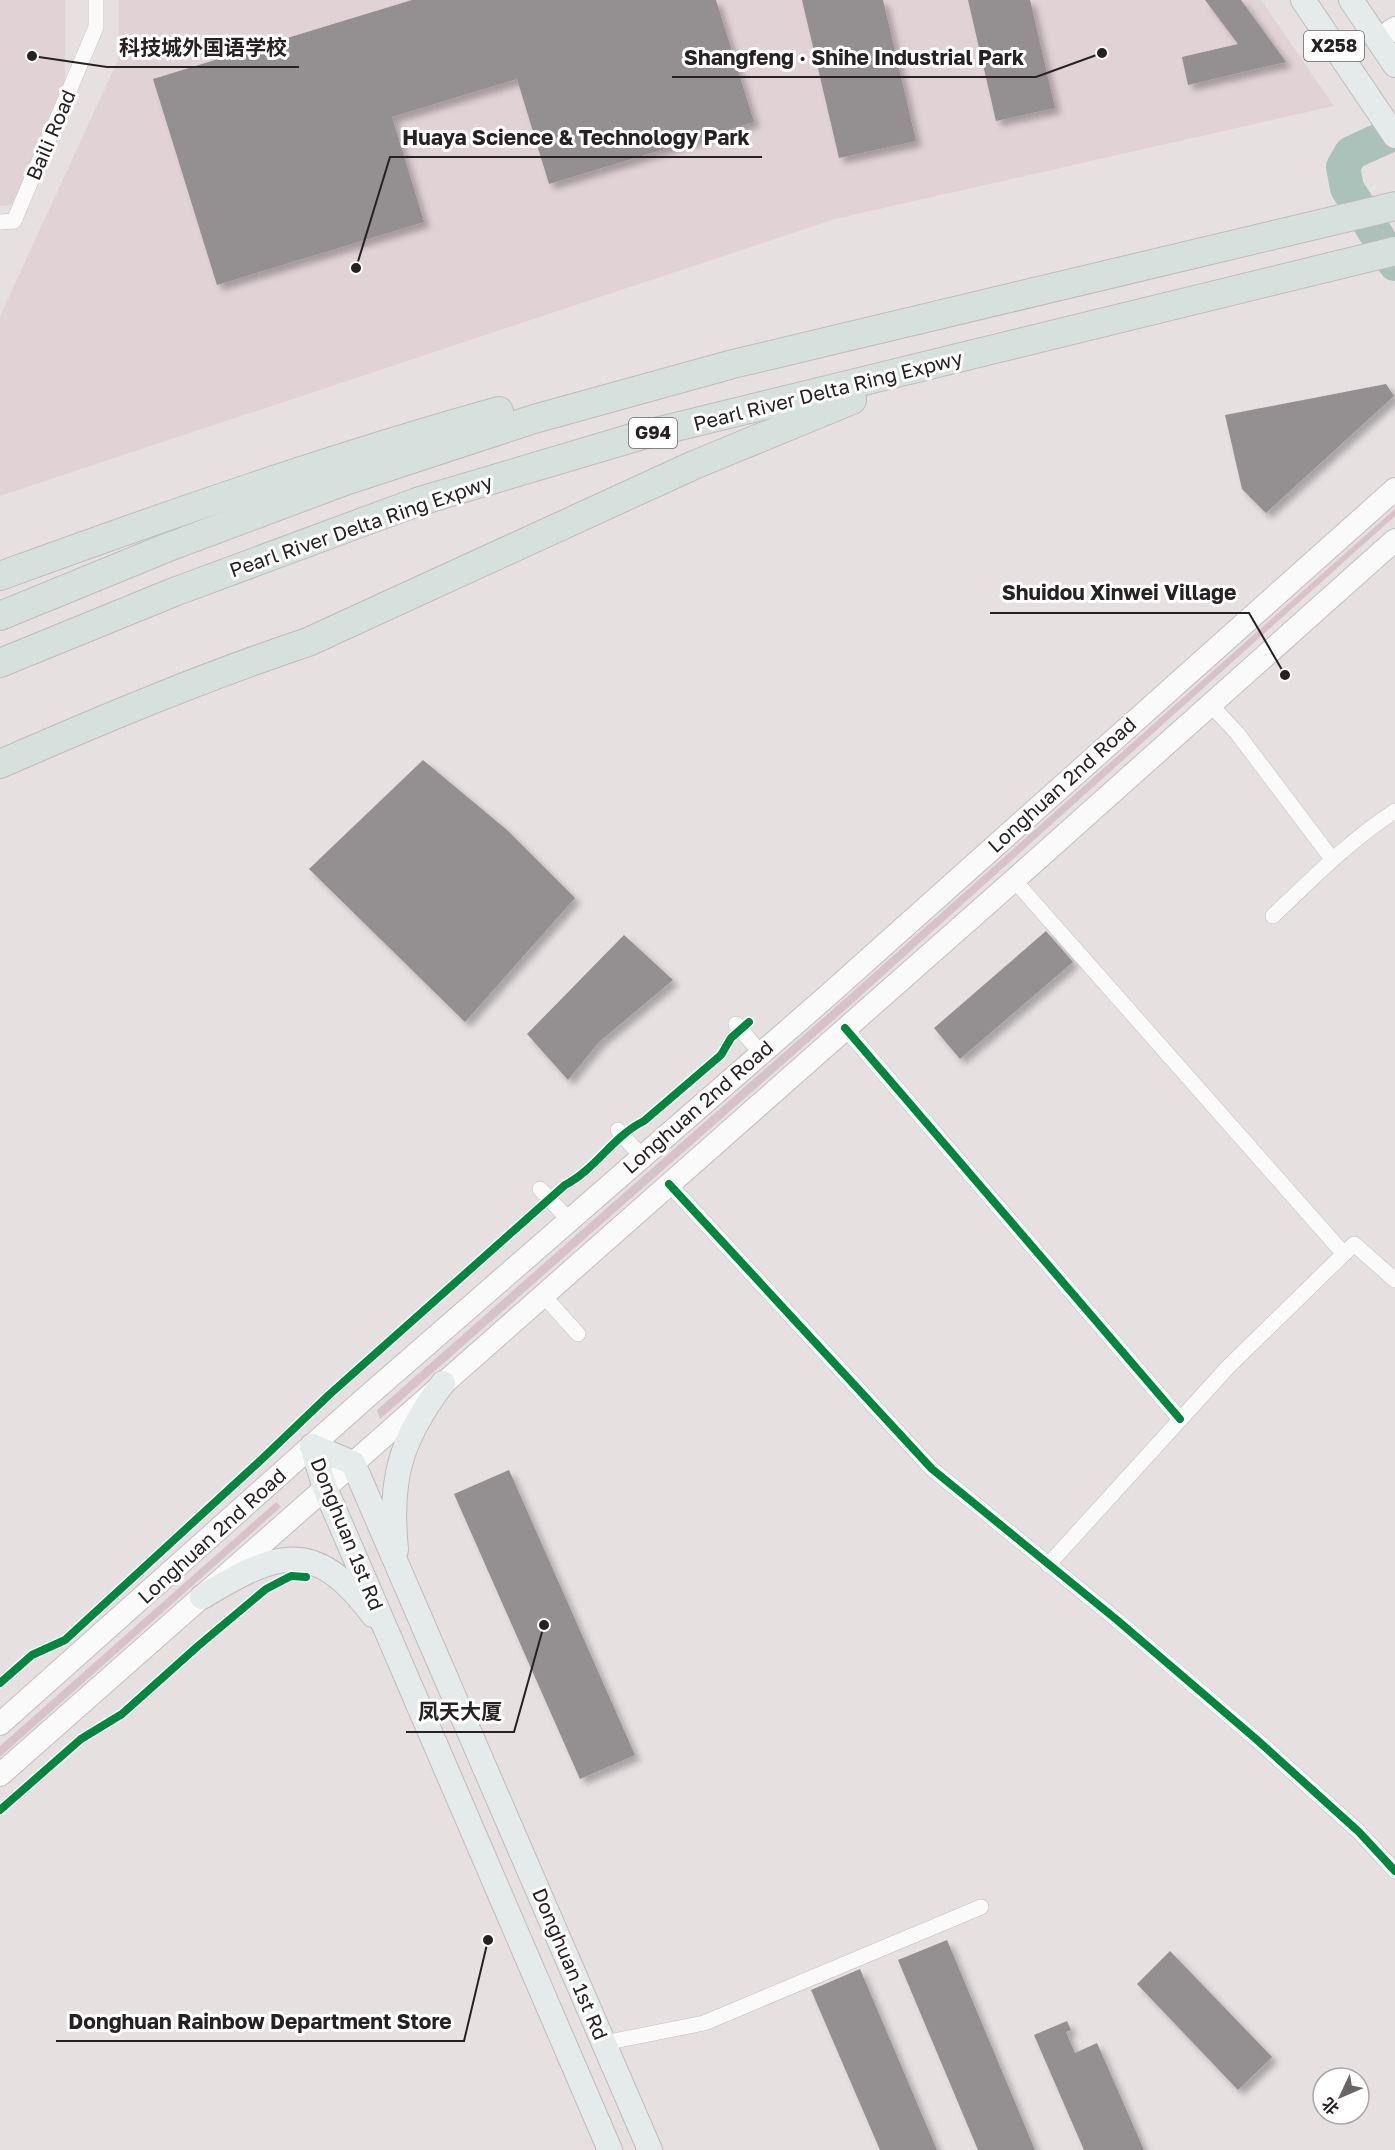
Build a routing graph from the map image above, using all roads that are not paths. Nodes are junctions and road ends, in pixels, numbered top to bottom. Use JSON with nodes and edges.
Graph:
{"nodes":[{"id":1,"x":96,"y":0,"type":"edge"},
{"id":2,"x":1303,"y":0,"type":"edge"},
{"id":3,"x":1351,"y":0,"type":"edge"},
{"id":4,"x":1387,"y":34,"type":"edge"},
{"id":5,"x":1395,"y":65,"type":"edge"},
{"id":6,"x":1395,"y":136,"type":"edge"},
{"id":7,"x":1395,"y":206,"type":"edge"},
{"id":8,"x":0,"y":222,"type":"edge"},
{"id":9,"x":1395,"y":251,"type":"edge"},
{"id":10,"x":943,"y":363,"type":"junction"},
{"id":11,"x":733,"y":364,"type":"junction"},
{"id":12,"x":1395,"y":489,"type":"edge"},
{"id":13,"x":1395,"y":540,"type":"edge"},
{"id":14,"x":0,"y":576,"type":"edge"},
{"id":15,"x":0,"y":616,"type":"edge"},
{"id":16,"x":0,"y":663,"type":"edge"},
{"id":17,"x":1211,"y":705,"type":"junction"},
{"id":18,"x":0,"y":764,"type":"edge"},
{"id":19,"x":1395,"y":811,"type":"edge"},
{"id":20,"x":1332,"y":860,"type":"junction"},
{"id":21,"x":1014,"y":880,"type":"junction"},
{"id":22,"x":1273,"y":916,"type":"dead end"},
{"id":23,"x":736,"y":1024,"type":"dead end"},
{"id":24,"x":845,"y":1028,"type":"junction"},
{"id":25,"x":760,"y":1052,"type":"junction"},
{"id":26,"x":618,"y":1130,"type":"dead end"},
{"id":27,"x":642,"y":1157,"type":"junction"},
{"id":28,"x":669,"y":1184,"type":"junction"},
{"id":29,"x":540,"y":1189,"type":"dead end"},
{"id":30,"x":570,"y":1221,"type":"junction"},
{"id":31,"x":1344,"y":1254,"type":"junction"},
{"id":32,"x":1395,"y":1280,"type":"edge"},
{"id":33,"x":543,"y":1295,"type":"junction"},
{"id":34,"x":578,"y":1334,"type":"dead end"},
{"id":35,"x":443,"y":1383,"type":"junction"},
{"id":36,"x":1180,"y":1419,"type":"junction"},
{"id":37,"x":312,"y":1446,"type":"junction"},
{"id":38,"x":353,"y":1463,"type":"junction"},
{"id":39,"x":325,"y":1488,"type":"junction"},
{"id":40,"x":1048,"y":1565,"type":"junction"},
{"id":41,"x":401,"y":1576,"type":"junction"},
{"id":42,"x":202,"y":1597,"type":"junction"},
{"id":43,"x":391,"y":1642,"type":"junction"},
{"id":44,"x":0,"y":1724,"type":"edge"},
{"id":45,"x":0,"y":1775,"type":"edge"},
{"id":46,"x":1395,"y":1871,"type":"edge"},
{"id":47,"x":981,"y":1906,"type":"dead end"},
{"id":48,"x":604,"y":2043,"type":"junction"},
{"id":49,"x":610,"y":2150,"type":"edge"},
{"id":50,"x":650,"y":2150,"type":"edge"}],
"edges":[{"from":1,"to":8,"type":"street","name":"Baili Road"},
{"from":2,"to":6,"type":"main road","number":"X258"},
{"from":3,"to":4,"type":"main road","number":"X258"},
{"from":4,"to":5,"type":"main road","number":"X258"},
{"from":7,"to":11,"type":"highway","number":"G94"},
{"from":9,"to":10,"type":"highway","name":"Pearl River Delta Ring Expwy","number":"G94"},
{"from":10,"to":16,"type":"highway","name":"Pearl River Delta Ring Expwy","number":"G94"},
{"from":10,"to":18,"type":"highway"},
{"from":11,"to":14,"type":"highway"},
{"from":11,"to":15,"type":"highway","number":"G94"},
{"from":12,"to":25,"type":"main road","name":"Longhuan 2nd Road"},
{"from":13,"to":17,"type":"main road","name":"Longhuan 2nd Road"},
{"from":17,"to":20,"type":"street"},
{"from":17,"to":21,"type":"main road","name":"Longhuan 2nd Road"},
{"from":19,"to":20,"type":"street"},
{"from":20,"to":22,"type":"street"},
{"from":21,"to":24,"type":"main road","name":"Longhuan 2nd Road"},
{"from":21,"to":31,"type":"street"},
{"from":23,"to":25,"type":"street"},
{"from":24,"to":28,"type":"main road","name":"Longhuan 2nd Road"},
{"from":24,"to":36,"type":"street"},
{"from":25,"to":27,"type":"main road","name":"Longhuan 2nd Road"},
{"from":26,"to":27,"type":"street"},
{"from":27,"to":30,"type":"main road","name":"Longhuan 2nd Road"},
{"from":28,"to":33,"type":"main road","name":"Longhuan 2nd Road"},
{"from":28,"to":40,"type":"street"},
{"from":29,"to":30,"type":"street"},
{"from":30,"to":37,"type":"main road","name":"Longhuan 2nd Road"},
{"from":31,"to":32,"type":"street"},
{"from":31,"to":36,"type":"street"},
{"from":33,"to":34,"type":"street"},
{"from":33,"to":35,"type":"main road","name":"Longhuan 2nd Road"},
{"from":35,"to":38,"type":"main road","name":"Longhuan 2nd Road"},
{"from":35,"to":41,"type":"main road"},
{"from":36,"to":40,"type":"street"},
{"from":37,"to":38,"type":"main road","name":"Donghuan 1st Rd"},
{"from":37,"to":39,"type":"main road","name":"Donghuan 1st Rd"},
{"from":37,"to":44,"type":"main road","name":"Longhuan 2nd Road"},
{"from":38,"to":39,"type":"main road","name":"Longhuan 2nd Road"},
{"from":38,"to":41,"type":"main road","name":"Donghuan 1st Rd"},
{"from":39,"to":42,"type":"main road","name":"Longhuan 2nd Road"},
{"from":39,"to":43,"type":"main road","name":"Donghuan 1st Rd"},
{"from":40,"to":46,"type":"street"},
{"from":41,"to":48,"type":"main road","name":"Donghuan 1st Rd"},
{"from":42,"to":43,"type":"main road"},
{"from":42,"to":45,"type":"main road","name":"Longhuan 2nd Road"},
{"from":43,"to":49,"type":"main road","name":"Donghuan 1st Rd"},
{"from":47,"to":48,"type":"street"},
{"from":48,"to":50,"type":"main road","name":"Donghuan 1st Rd"}]}
